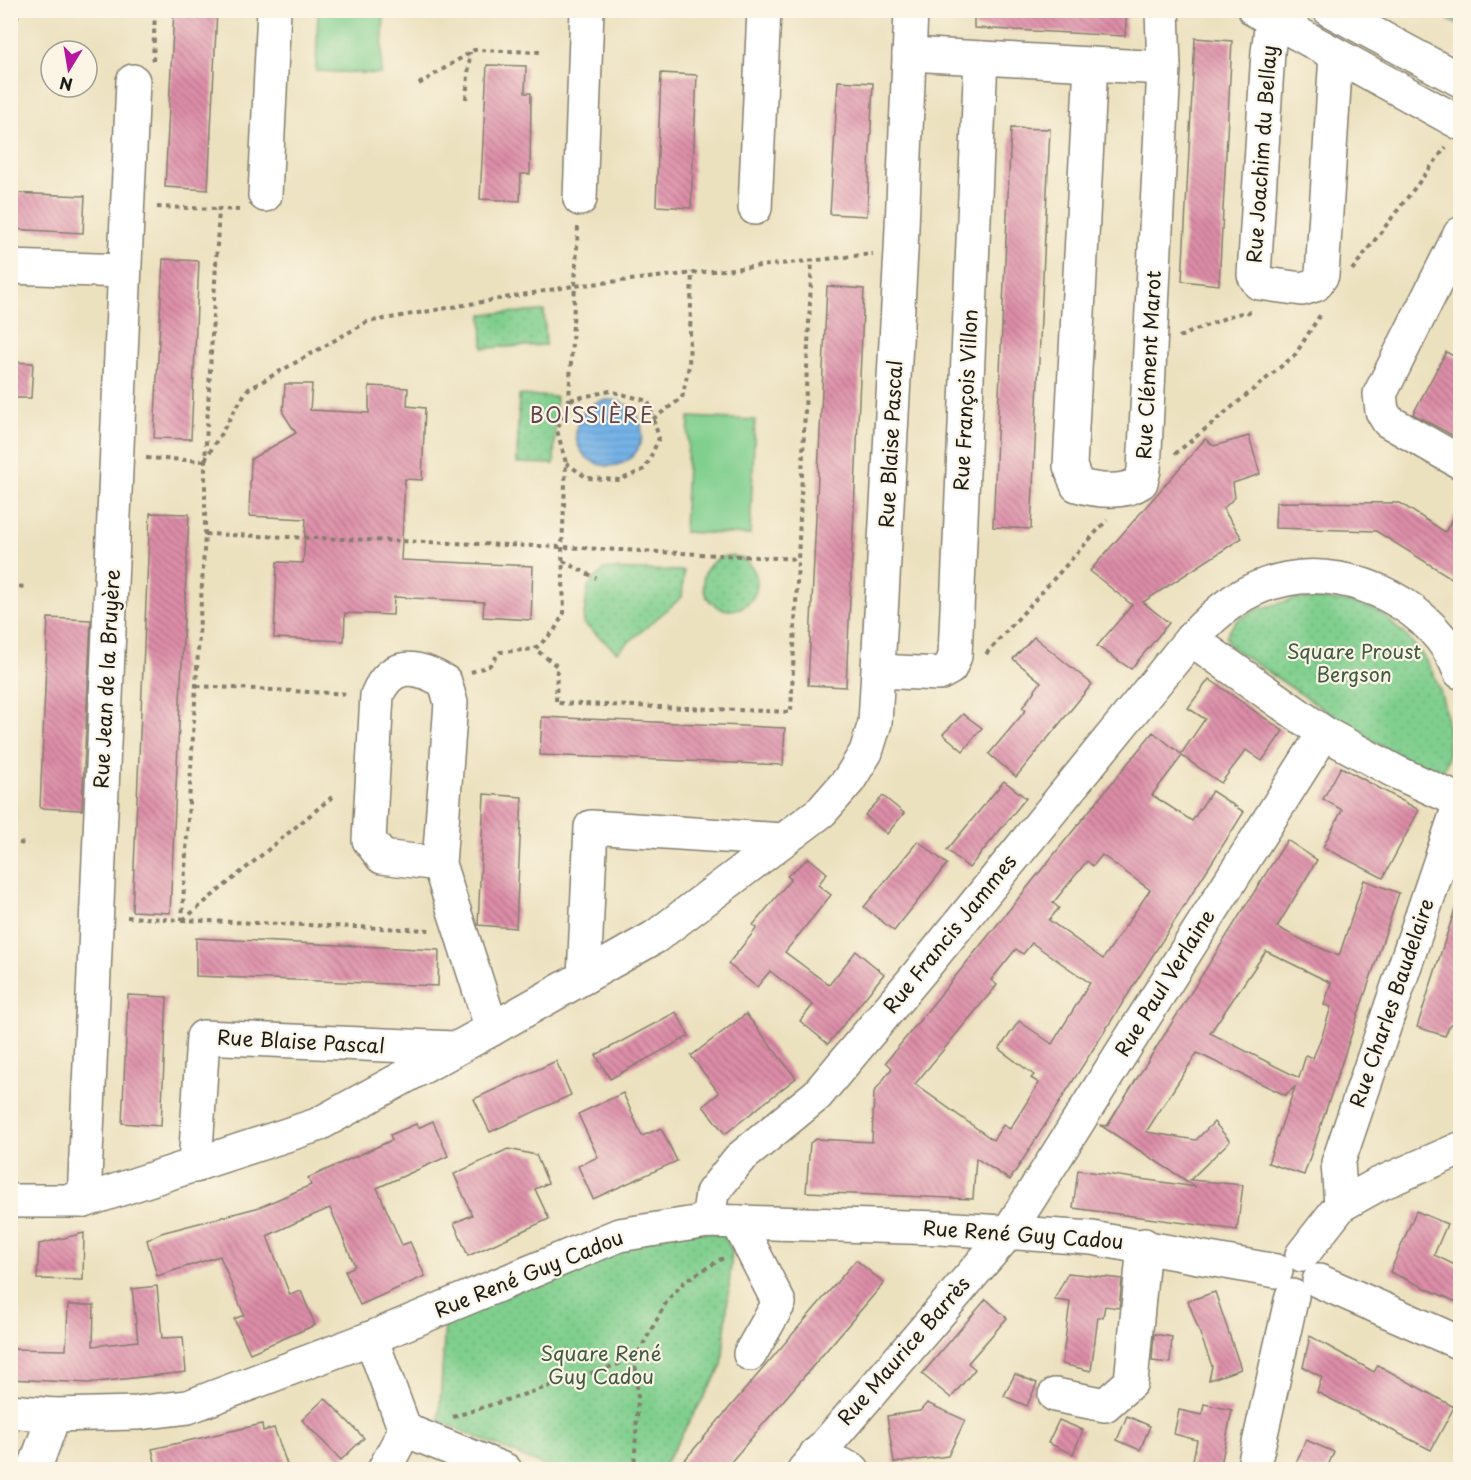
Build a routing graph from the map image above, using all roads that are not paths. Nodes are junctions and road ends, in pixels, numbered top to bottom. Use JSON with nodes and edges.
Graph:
{"nodes":[{"id":1,"x":274,"y":10,"type":"edge"},
{"id":2,"x":587,"y":10,"type":"edge"},
{"id":3,"x":764,"y":10,"type":"edge"},
{"id":4,"x":911,"y":10,"type":"edge"},
{"id":5,"x":1162,"y":10,"type":"edge"},
{"id":6,"x":1330,"y":10,"type":"edge"},
{"id":7,"x":1264,"y":15,"type":"edge"},
{"id":8,"x":909,"y":54,"type":"junction"},
{"id":9,"x":1336,"y":55,"type":"junction"},
{"id":10,"x":981,"y":58,"type":"junction"},
{"id":11,"x":1092,"y":64,"type":"junction"},
{"id":12,"x":1164,"y":68,"type":"junction"},
{"id":13,"x":1461,"y":80,"type":"edge"},
{"id":14,"x":133,"y":81,"type":"road end"},
{"id":15,"x":1456,"y":131,"type":"edge"},
{"id":16,"x":265,"y":195,"type":"road end"},
{"id":17,"x":580,"y":199,"type":"road end"},
{"id":18,"x":755,"y":208,"type":"dead end"},
{"id":19,"x":1461,"y":234,"type":"edge"},
{"id":20,"x":10,"y":267,"type":"edge"},
{"id":21,"x":124,"y":271,"type":"junction"},
{"id":22,"x":1461,"y":462,"type":"edge"},
{"id":23,"x":1191,"y":639,"type":"junction"},
{"id":24,"x":879,"y":671,"type":"junction"},
{"id":25,"x":1461,"y":672,"type":"edge"},
{"id":26,"x":1324,"y":733,"type":"junction"},
{"id":27,"x":1461,"y":802,"type":"edge"},
{"id":28,"x":782,"y":840,"type":"junction"},
{"id":29,"x":439,"y":864,"type":"junction"},
{"id":30,"x":584,"y":977,"type":"junction"},
{"id":31,"x":492,"y":1029,"type":"junction"},
{"id":32,"x":455,"y":1048,"type":"junction"},
{"id":33,"x":1461,"y":1149,"type":"edge"},
{"id":34,"x":195,"y":1166,"type":"junction"},
{"id":35,"x":10,"y":1201,"type":"edge"},
{"id":36,"x":84,"y":1201,"type":"junction"},
{"id":37,"x":1341,"y":1205,"type":"junction"},
{"id":38,"x":732,"y":1228,"type":"junction"},
{"id":39,"x":1007,"y":1234,"type":"junction"},
{"id":40,"x":1143,"y":1245,"type":"junction"},
{"id":41,"x":1297,"y":1276,"type":"junction"},
{"id":42,"x":371,"y":1338,"type":"junction"},
{"id":43,"x":1461,"y":1343,"type":"edge"},
{"id":44,"x":750,"y":1354,"type":"dead end"},
{"id":45,"x":1055,"y":1395,"type":"dead end"},
{"id":46,"x":10,"y":1412,"type":"edge"},
{"id":47,"x":54,"y":1415,"type":"junction"},
{"id":48,"x":405,"y":1430,"type":"junction"},
{"id":49,"x":810,"y":1462,"type":"edge"},
{"id":50,"x":34,"y":1470,"type":"edge"},
{"id":51,"x":384,"y":1470,"type":"edge"},
{"id":52,"x":505,"y":1470,"type":"edge"},
{"id":53,"x":853,"y":1470,"type":"edge"},
{"id":54,"x":1253,"y":1470,"type":"edge"}],
"edges":[{"from":1,"to":16,"type":"street"},
{"from":2,"to":17,"type":"street"},
{"from":3,"to":18,"type":"street"},
{"from":4,"to":8,"type":"street","name":"Rue Blaise Pascal"},
{"from":5,"to":12,"type":"street","name":"Rue Clément Marot"},
{"from":6,"to":13,"type":"street"},
{"from":7,"to":9,"type":"street"},
{"from":7,"to":9,"type":"street","name":"Rue Joachim du Bellay"},
{"from":8,"to":10,"type":"street"},
{"from":8,"to":24,"type":"street","name":"Rue Blaise Pascal"},
{"from":9,"to":15,"type":"street"},
{"from":10,"to":11,"type":"street"},
{"from":10,"to":24,"type":"street","name":"Rue François Villon"},
{"from":11,"to":12,"type":"street"},
{"from":11,"to":12,"type":"street","name":"Rue Clément Marot"},
{"from":14,"to":21,"type":"street","name":"Rue Jean de la Bruyère"},
{"from":19,"to":22,"type":"street"},
{"from":20,"to":21,"type":"street"},
{"from":21,"to":36,"type":"street","name":"Rue Jean de la Bruyère"},
{"from":23,"to":25,"type":"street","name":"Rue Francis Jammes"},
{"from":23,"to":26,"type":"street"},
{"from":23,"to":38,"type":"street","name":"Rue Francis Jammes"},
{"from":24,"to":28,"type":"street","name":"Rue Blaise Pascal"},
{"from":26,"to":27,"type":"street"},
{"from":26,"to":39,"type":"street","name":"Rue Paul Verlaine"},
{"from":27,"to":37,"type":"street","name":"Rue Charles Baudelaire"},
{"from":28,"to":30,"type":"street","name":"Rue Blaise Pascal"},
{"from":28,"to":30,"type":"street"},
{"from":29,"to":29,"type":"street"},
{"from":29,"to":31,"type":"street"},
{"from":30,"to":31,"type":"street","name":"Rue Blaise Pascal"},
{"from":31,"to":32,"type":"street","name":"Rue Blaise Pascal"},
{"from":32,"to":34,"type":"street","name":"Rue Blaise Pascal"},
{"from":32,"to":34,"type":"street","name":"Rue Blaise Pascal"},
{"from":33,"to":37,"type":"street"},
{"from":34,"to":36,"type":"street","name":"Rue Blaise Pascal"},
{"from":35,"to":36,"type":"street","name":"Rue Blaise Pascal"},
{"from":37,"to":41,"type":"street"},
{"from":38,"to":39,"type":"street","name":"Rue René Guy Cadou"},
{"from":38,"to":42,"type":"street","name":"Rue René Guy Cadou"},
{"from":38,"to":44,"type":"street"},
{"from":39,"to":40,"type":"street","name":"Rue René Guy Cadou"},
{"from":39,"to":49,"type":"street","name":"Rue Maurice Barrès"},
{"from":40,"to":41,"type":"street","name":"Rue René Guy Cadou"},
{"from":40,"to":45,"type":"street"},
{"from":41,"to":43,"type":"street","name":"Rue René Guy Cadou"},
{"from":41,"to":54,"type":"street"},
{"from":42,"to":47,"type":"street","name":"Rue René Guy Cadou"},
{"from":42,"to":48,"type":"street"},
{"from":46,"to":47,"type":"street","name":"Rue René Guy Cadou"},
{"from":47,"to":50,"type":"street"},
{"from":48,"to":51,"type":"street"},
{"from":48,"to":52,"type":"street"},
{"from":49,"to":53,"type":"street"}]}
